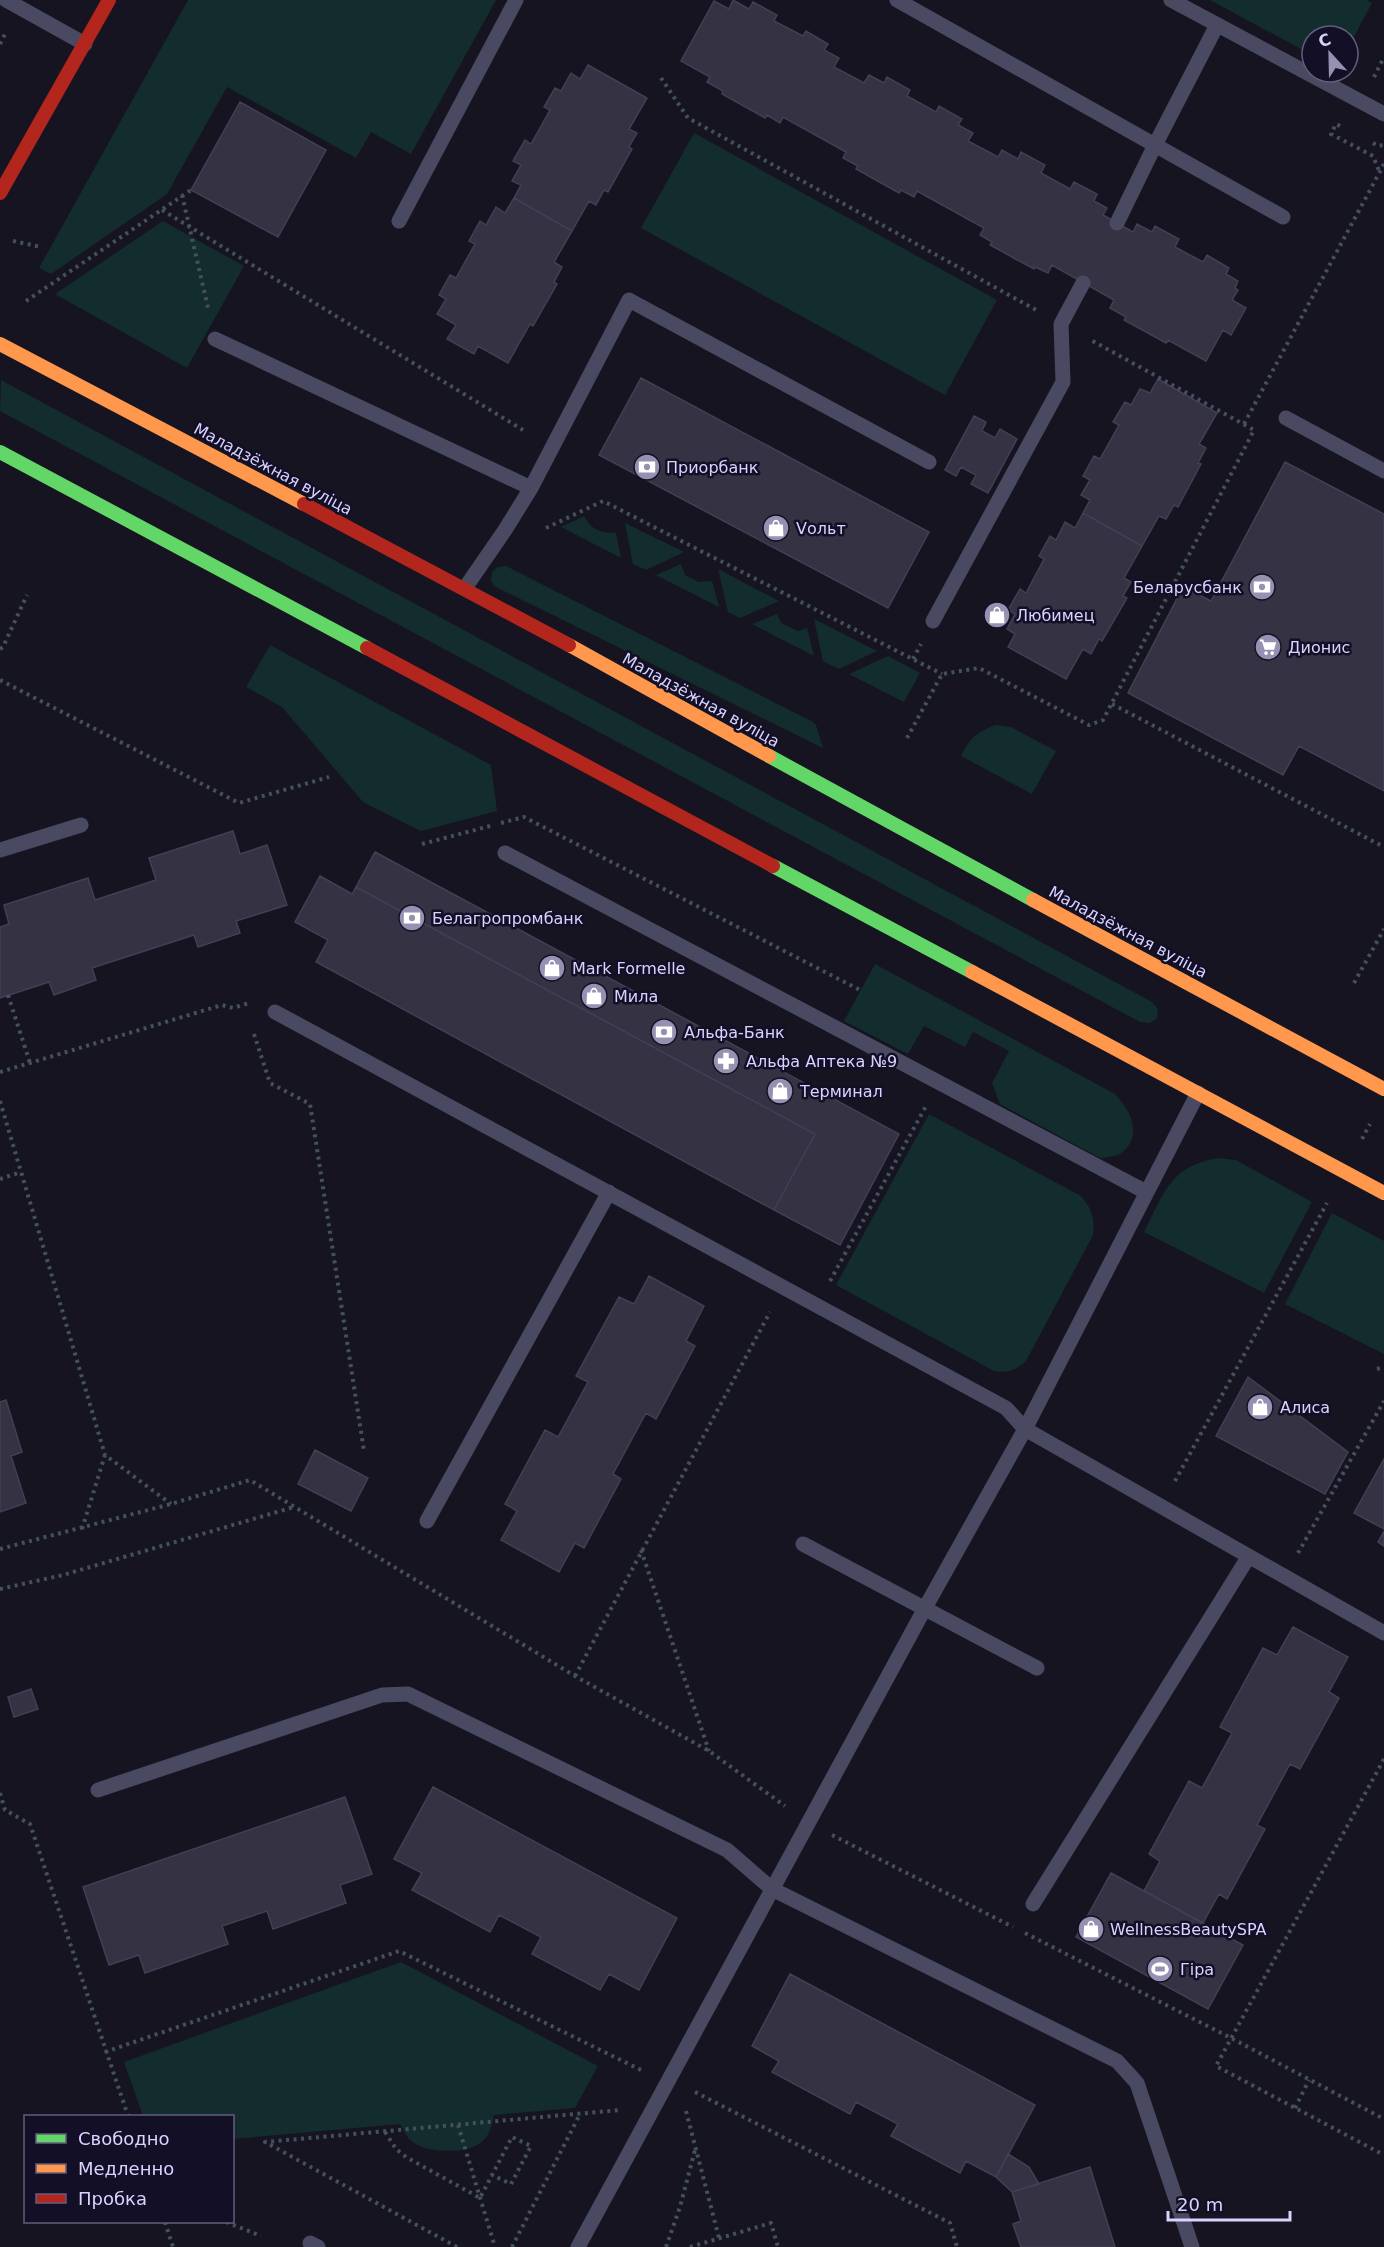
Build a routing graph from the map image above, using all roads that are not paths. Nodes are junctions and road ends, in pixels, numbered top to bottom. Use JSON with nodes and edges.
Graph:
{"nodes":[{"id":1,"x":6,"y":0,"type":"edge"},
{"id":2,"x":109,"y":0,"type":"edge"},
{"id":3,"x":516,"y":0,"type":"edge"},
{"id":4,"x":897,"y":0,"type":"edge"},
{"id":5,"x":1171,"y":0,"type":"edge"},
{"id":6,"x":1217,"y":25,"type":"junction"},
{"id":7,"x":85,"y":44,"type":"junction"},
{"id":8,"x":1384,"y":114,"type":"edge"},
{"id":9,"x":1155,"y":145,"type":"junction"},
{"id":10,"x":0,"y":193,"type":"edge"},
{"id":11,"x":1283,"y":217,"type":"dead end"},
{"id":12,"x":399,"y":221,"type":"dead end"},
{"id":13,"x":1117,"y":223,"type":"dead end"},
{"id":14,"x":1083,"y":283,"type":"dead end"},
{"id":15,"x":215,"y":339,"type":"road end"},
{"id":16,"x":0,"y":344,"type":"edge"},
{"id":17,"x":1286,"y":418,"type":"dead end"},
{"id":18,"x":0,"y":452,"type":"edge"},
{"id":19,"x":929,"y":462,"type":"dead end"},
{"id":20,"x":1384,"y":471,"type":"edge"},
{"id":21,"x":531,"y":488,"type":"junction"},
{"id":22,"x":465,"y":588,"type":"junction"},
{"id":23,"x":933,"y":621,"type":"dead end"},
{"id":24,"x":81,"y":825,"type":"dead end"},
{"id":25,"x":0,"y":850,"type":"edge"},
{"id":26,"x":505,"y":853,"type":"dead end"},
{"id":27,"x":275,"y":1012,"type":"dead end"},
{"id":28,"x":1384,"y":1089,"type":"edge"},
{"id":29,"x":1198,"y":1093,"type":"junction"},
{"id":30,"x":609,"y":1192,"type":"junction"},
{"id":31,"x":1146,"y":1192,"type":"junction"},
{"id":32,"x":1384,"y":1193,"type":"edge"},
{"id":33,"x":1025,"y":1429,"type":"junction"},
{"id":34,"x":427,"y":1521,"type":"dead end"},
{"id":35,"x":803,"y":1544,"type":"dead end"},
{"id":36,"x":1249,"y":1556,"type":"junction"},
{"id":37,"x":925,"y":1608,"type":"junction"},
{"id":38,"x":1384,"y":1633,"type":"edge"},
{"id":39,"x":1037,"y":1668,"type":"dead end"},
{"id":40,"x":98,"y":1790,"type":"dead end"},
{"id":41,"x":772,"y":1889,"type":"junction"},
{"id":42,"x":1033,"y":1904,"type":"dead end"},
{"id":43,"x":578,"y":2247,"type":"edge"},
{"id":44,"x":1192,"y":2247,"type":"edge"}],
"edges":[{"from":1,"to":7,"type":"lane"},
{"from":2,"to":7,"type":"main road"},
{"from":3,"to":12,"type":"lane"},
{"from":4,"to":9,"type":"lane"},
{"from":5,"to":6,"type":"lane"},
{"from":6,"to":8,"type":"lane"},
{"from":6,"to":9,"type":"lane"},
{"from":7,"to":10,"type":"main road"},
{"from":9,"to":11,"type":"lane"},
{"from":9,"to":13,"type":"lane"},
{"from":14,"to":23,"type":"lane"},
{"from":15,"to":21,"type":"lane"},
{"from":16,"to":22,"type":"main road","name":"Маладзёжная вуліца"},
{"from":17,"to":20,"type":"lane"},
{"from":18,"to":29,"type":"main road"},
{"from":19,"to":21,"type":"lane"},
{"from":21,"to":22,"type":"lane"},
{"from":22,"to":28,"type":"main road","name":"Маладзёжная вуліца"},
{"from":24,"to":25,"type":"lane"},
{"from":26,"to":31,"type":"lane"},
{"from":27,"to":30,"type":"lane"},
{"from":29,"to":31,"type":"lane"},
{"from":29,"to":32,"type":"main road"},
{"from":30,"to":33,"type":"lane"},
{"from":30,"to":34,"type":"lane"},
{"from":31,"to":33,"type":"lane"},
{"from":33,"to":36,"type":"lane"},
{"from":33,"to":37,"type":"lane"},
{"from":35,"to":37,"type":"lane"},
{"from":36,"to":38,"type":"lane"},
{"from":36,"to":42,"type":"lane"},
{"from":37,"to":39,"type":"lane"},
{"from":37,"to":41,"type":"lane"},
{"from":40,"to":41,"type":"lane"},
{"from":41,"to":43,"type":"lane"},
{"from":41,"to":44,"type":"lane"}]}
